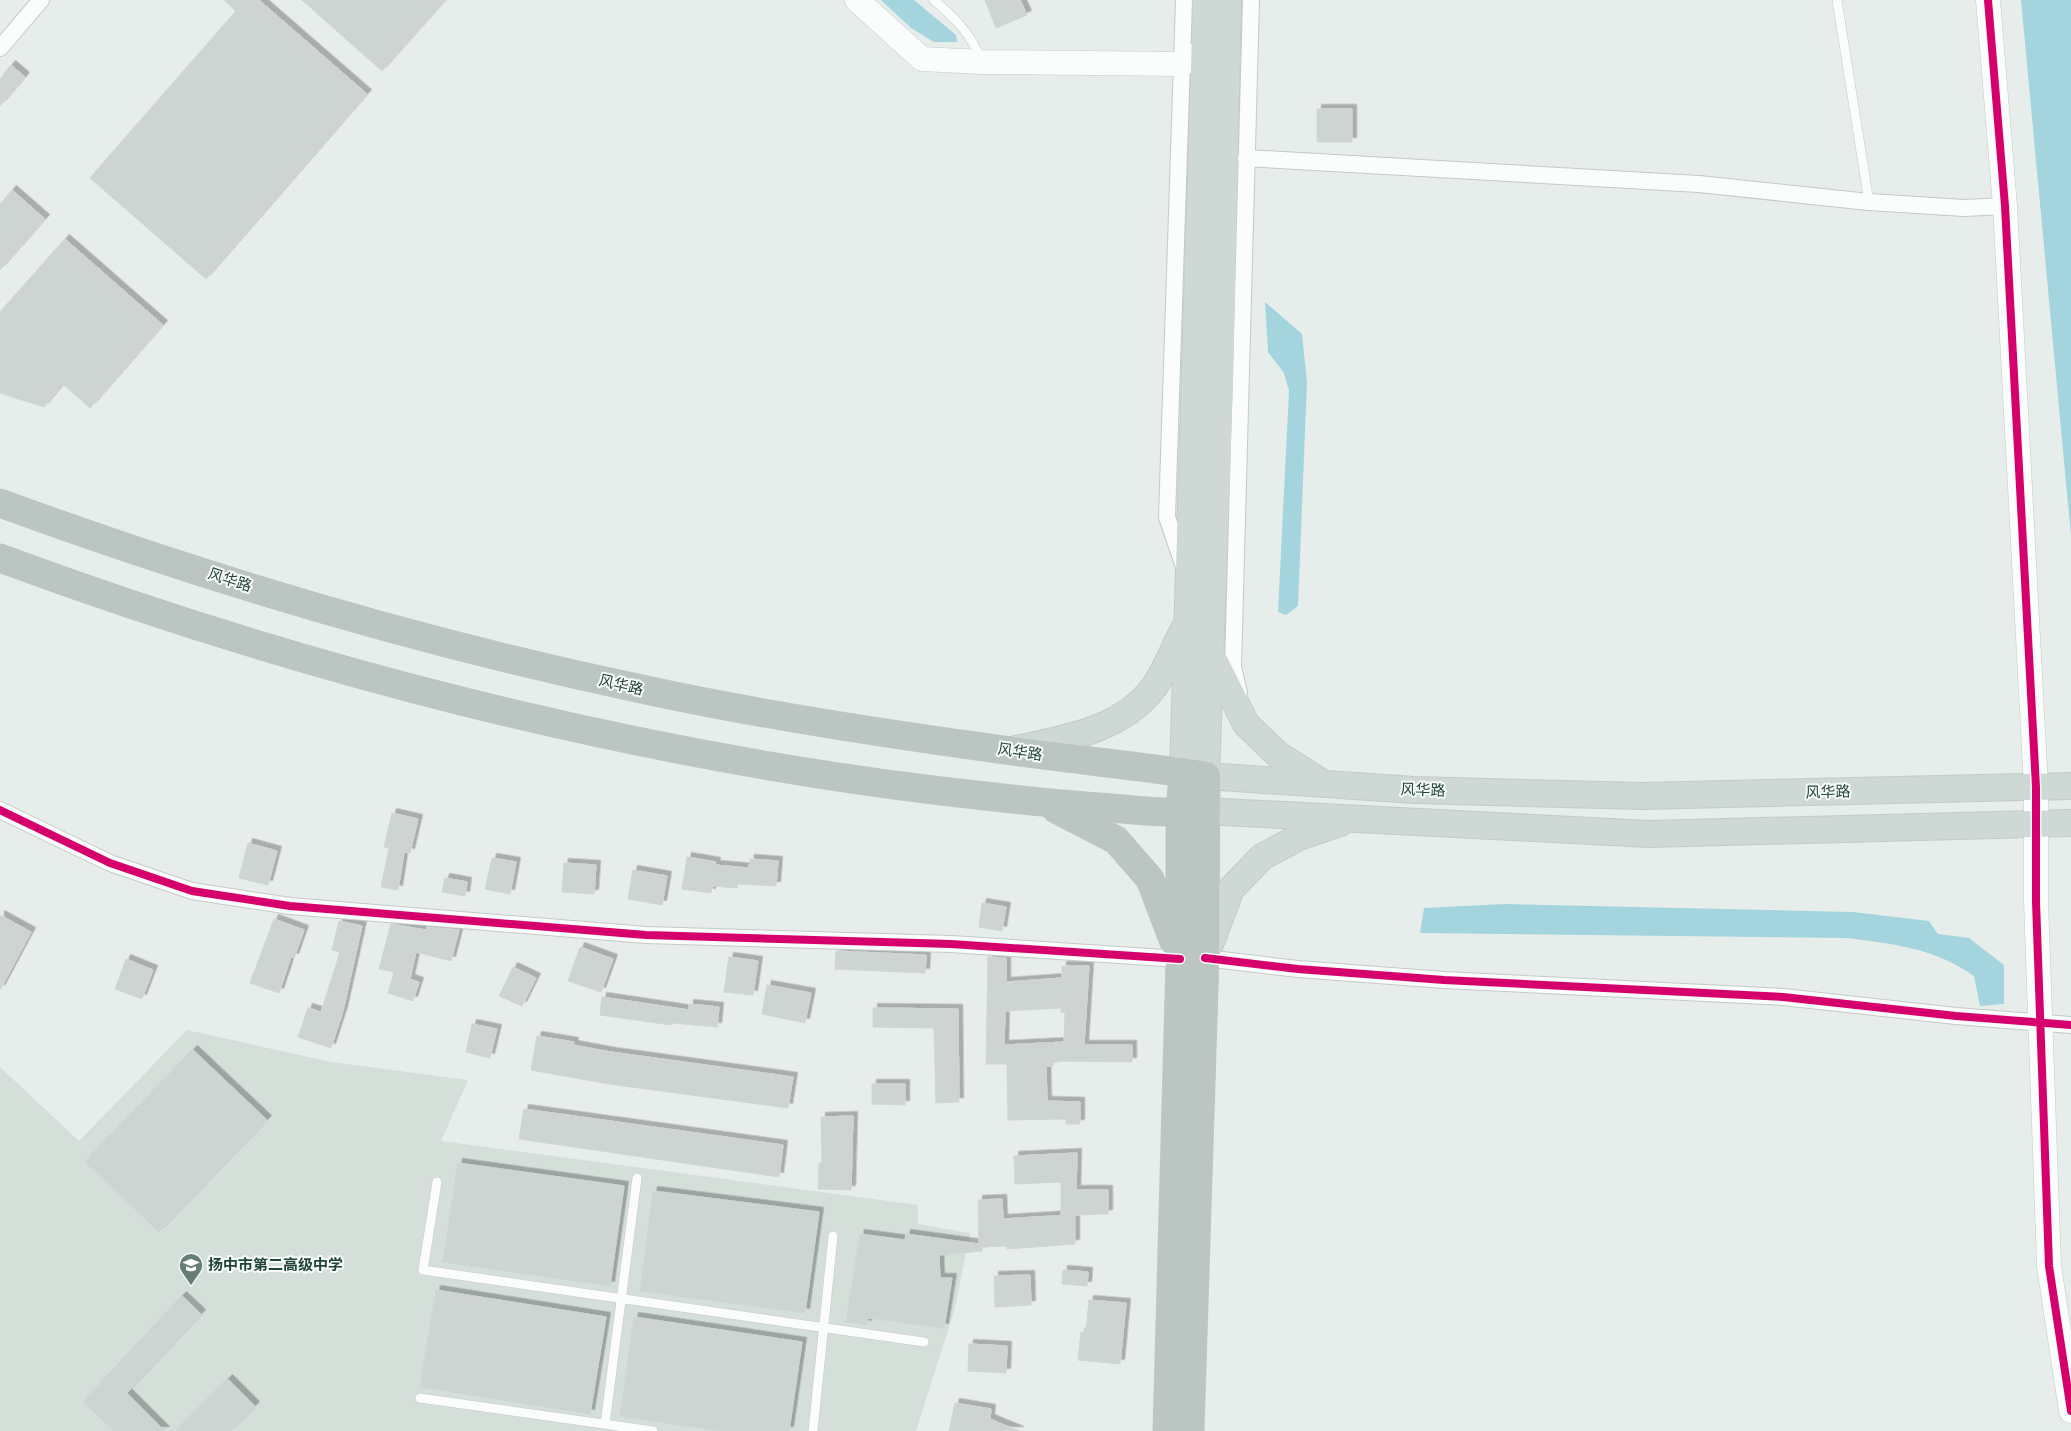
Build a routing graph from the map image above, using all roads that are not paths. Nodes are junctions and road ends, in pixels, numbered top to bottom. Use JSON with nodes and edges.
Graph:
{"nodes":[{"id":1,"x":42,"y":0,"type":"edge"},
{"id":2,"x":857,"y":0,"type":"edge"},
{"id":3,"x":934,"y":0,"type":"edge"},
{"id":4,"x":1184,"y":0,"type":"edge"},
{"id":5,"x":1206,"y":0,"type":"edge"},
{"id":6,"x":1228,"y":0,"type":"edge"},
{"id":7,"x":1251,"y":0,"type":"edge"},
{"id":8,"x":1836,"y":0,"type":"edge"},
{"id":9,"x":1988,"y":0,"type":"edge"},
{"id":10,"x":1,"y":46,"type":"edge"},
{"id":11,"x":1227,"y":49,"type":"junction"},
{"id":12,"x":982,"y":62,"type":"junction"},
{"id":13,"x":1182,"y":64,"type":"junction"},
{"id":14,"x":1246,"y":158,"type":"junction"},
{"id":15,"x":1869,"y":202,"type":"junction"},
{"id":16,"x":2005,"y":206,"type":"junction"},
{"id":17,"x":0,"y":503,"type":"edge"},
{"id":18,"x":0,"y":558,"type":"edge"},
{"id":19,"x":1189,"y":583,"type":"junction"},
{"id":20,"x":1188,"y":621,"type":"junction"},
{"id":21,"x":1210,"y":652,"type":"junction"},
{"id":22,"x":1246,"y":724,"type":"junction"},
{"id":23,"x":1009,"y":750,"type":"junction"},
{"id":24,"x":1195,"y":774,"type":"junction"},
{"id":25,"x":1323,"y":784,"type":"junction"},
{"id":26,"x":2054,"y":787,"type":"edge"},
{"id":27,"x":1046,"y":804,"type":"junction"},
{"id":28,"x":0,"y":810,"type":"edge"},
{"id":29,"x":1193,"y":812,"type":"junction"},
{"id":30,"x":1352,"y":819,"type":"junction"},
{"id":31,"x":2056,"y":824,"type":"edge"},
{"id":32,"x":1192,"y":959,"type":"junction"},
{"id":33,"x":2040,"y":1022,"type":"junction"},
{"id":34,"x":2071,"y":1025,"type":"edge"},
{"id":35,"x":637,"y":1178,"type":"dead end"},
{"id":36,"x":437,"y":1182,"type":"dead end"},
{"id":37,"x":834,"y":1236,"type":"dead end"},
{"id":38,"x":621,"y":1298,"type":"junction"},
{"id":39,"x":824,"y":1328,"type":"junction"},
{"id":40,"x":924,"y":1342,"type":"dead end"},
{"id":41,"x":420,"y":1398,"type":"dead end"},
{"id":42,"x":2071,"y":1411,"type":"edge"},
{"id":43,"x":605,"y":1424,"type":"junction"},
{"id":44,"x":653,"y":1431,"type":"edge"},
{"id":45,"x":813,"y":1431,"type":"edge"},
{"id":46,"x":1167,"y":1431,"type":"edge"},
{"id":47,"x":1190,"y":1431,"type":"edge"}],
"edges":[{"from":1,"to":10,"type":"street"},
{"from":2,"to":12,"type":"street"},
{"from":3,"to":12,"type":"lane"},
{"from":4,"to":13,"type":"street"},
{"from":5,"to":11,"type":"main road"},
{"from":6,"to":11,"type":"main road"},
{"from":7,"to":11,"type":"street"},
{"from":8,"to":15,"type":"lane"},
{"from":9,"to":16,"type":"street"},
{"from":11,"to":13,"type":"street"},
{"from":11,"to":14,"type":"street"},
{"from":11,"to":19,"type":"main road"},
{"from":11,"to":21,"type":"main road"},
{"from":12,"to":13,"type":"street"},
{"from":13,"to":19,"type":"street"},
{"from":14,"to":15,"type":"street"},
{"from":14,"to":22,"type":"street"},
{"from":15,"to":16,"type":"street"},
{"from":16,"to":26,"type":"street"},
{"from":17,"to":23,"type":"highway","name":"风华路"},
{"from":18,"to":27,"type":"highway"},
{"from":19,"to":20,"type":"main road"},
{"from":20,"to":23,"type":"main road"},
{"from":20,"to":24,"type":"main road"},
{"from":21,"to":22,"type":"main road"},
{"from":21,"to":24,"type":"main road"},
{"from":22,"to":25,"type":"main road"},
{"from":23,"to":24,"type":"highway","name":"风华路"},
{"from":24,"to":25,"type":"main road","name":"风华路"},
{"from":24,"to":29,"type":"highway"},
{"from":25,"to":26,"type":"main road","name":"风华路"},
{"from":26,"to":31,"type":"street"},
{"from":27,"to":29,"type":"highway"},
{"from":27,"to":32,"type":"highway"},
{"from":28,"to":32,"type":"street"},
{"from":29,"to":30,"type":"main road"},
{"from":29,"to":32,"type":"highway"},
{"from":30,"to":31,"type":"main road"},
{"from":30,"to":32,"type":"main road"},
{"from":31,"to":33,"type":"street"},
{"from":32,"to":33,"type":"street"},
{"from":32,"to":46,"type":"highway"},
{"from":32,"to":47,"type":"highway"},
{"from":33,"to":34,"type":"street"},
{"from":33,"to":42,"type":"street"},
{"from":35,"to":38,"type":"lane"},
{"from":36,"to":38,"type":"lane"},
{"from":37,"to":39,"type":"lane"},
{"from":38,"to":39,"type":"lane"},
{"from":38,"to":43,"type":"lane"},
{"from":39,"to":40,"type":"lane"},
{"from":39,"to":45,"type":"lane"},
{"from":41,"to":43,"type":"lane"},
{"from":43,"to":44,"type":"lane"}]}
